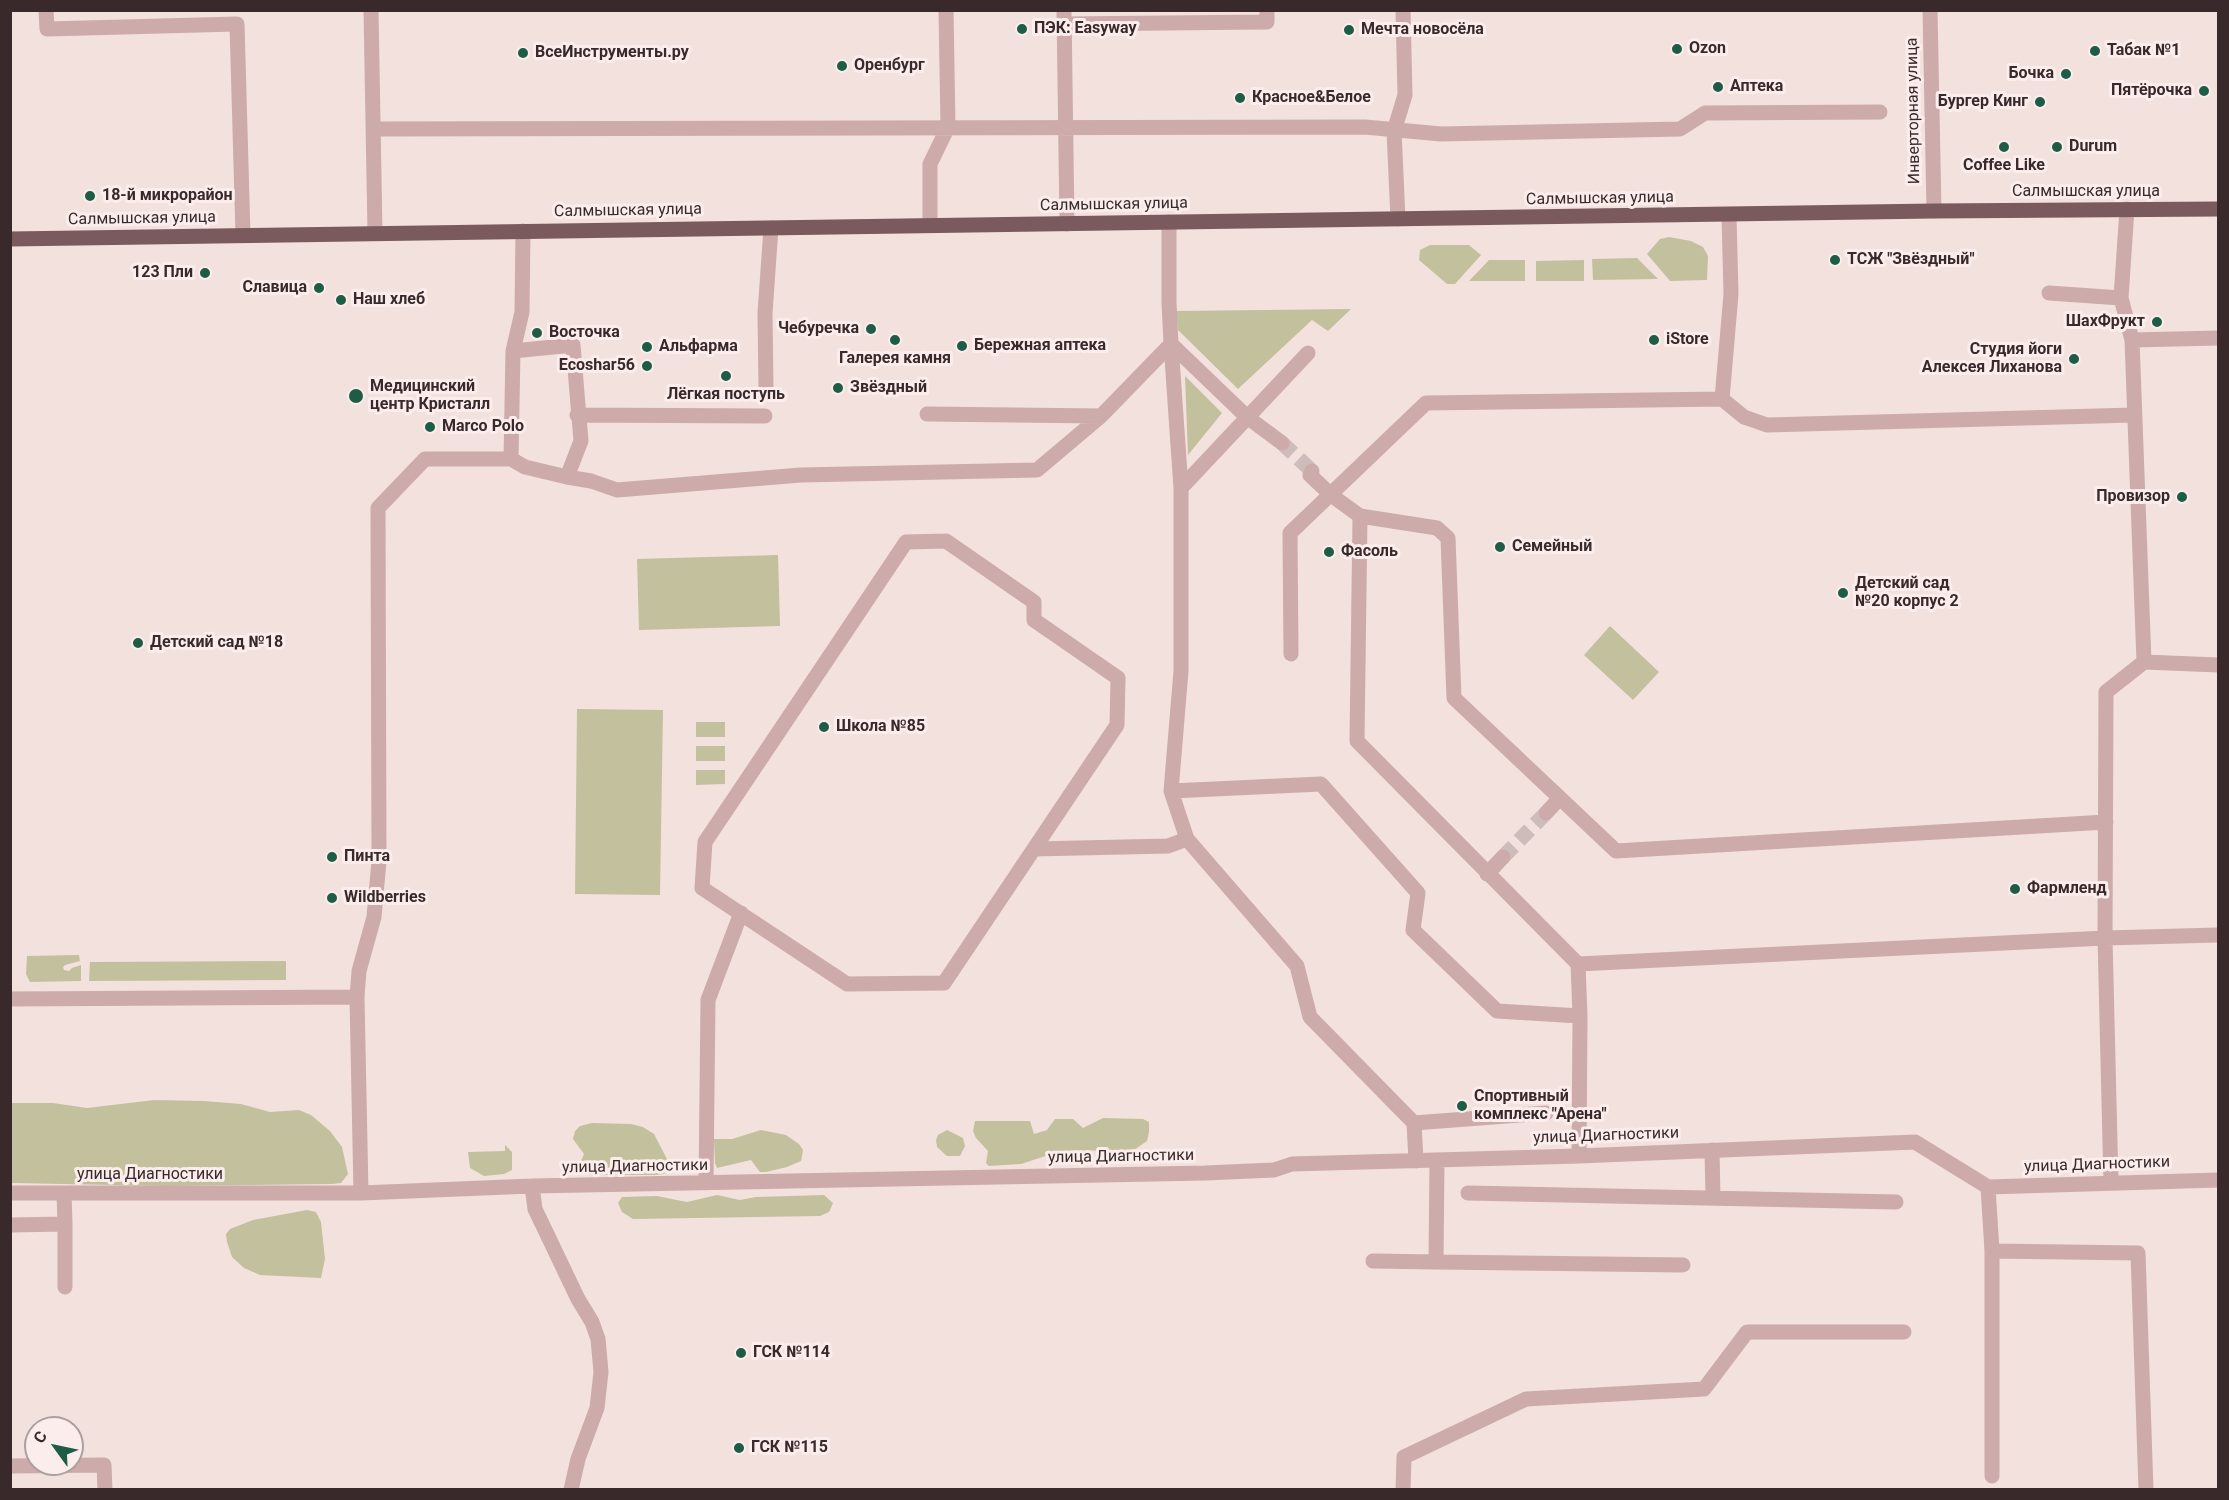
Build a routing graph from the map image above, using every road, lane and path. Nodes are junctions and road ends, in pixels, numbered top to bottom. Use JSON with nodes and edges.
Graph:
{"nodes":[{"id":1,"x":46,"y":10,"type":"edge"},
{"id":2,"x":371,"y":10,"type":"edge"},
{"id":3,"x":946,"y":10,"type":"edge"},
{"id":4,"x":1267,"y":10,"type":"edge"},
{"id":5,"x":1403,"y":10,"type":"edge"},
{"id":6,"x":1930,"y":10,"type":"edge"},
{"id":7,"x":237,"y":17,"type":"edge"},
{"id":8,"x":1064,"y":17,"type":"edge"},
{"id":9,"x":1880,"y":112,"type":"dead end"},
{"id":10,"x":948,"y":127,"type":"junction"},
{"id":11,"x":1066,"y":128,"type":"junction"},
{"id":12,"x":374,"y":129,"type":"junction"},
{"id":13,"x":1394,"y":131,"type":"junction"},
{"id":14,"x":2218,"y":209,"type":"edge"},
{"id":15,"x":2127,"y":210,"type":"junction"},
{"id":16,"x":1934,"y":211,"type":"junction"},
{"id":17,"x":1729,"y":215,"type":"junction"},
{"id":18,"x":1398,"y":219,"type":"junction"},
{"id":19,"x":1169,"y":222,"type":"junction"},
{"id":20,"x":1067,"y":224,"type":"junction"},
{"id":21,"x":930,"y":225,"type":"junction"},
{"id":22,"x":771,"y":228,"type":"junction"},
{"id":23,"x":523,"y":231,"type":"junction"},
{"id":24,"x":375,"y":233,"type":"junction"},
{"id":25,"x":243,"y":235,"type":"junction"},
{"id":26,"x":10,"y":239,"type":"edge"},
{"id":27,"x":2049,"y":293,"type":"dead end"},
{"id":28,"x":2121,"y":298,"type":"junction"},
{"id":29,"x":2218,"y":338,"type":"edge"},
{"id":30,"x":2132,"y":340,"type":"junction"},
{"id":31,"x":1171,"y":344,"type":"junction"},
{"id":32,"x":513,"y":351,"type":"junction"},
{"id":33,"x":1308,"y":353,"type":"dead end"},
{"id":34,"x":766,"y":388,"type":"dead end"},
{"id":35,"x":1722,"y":399,"type":"junction"},
{"id":36,"x":927,"y":414,"type":"dead end"},
{"id":37,"x":578,"y":415,"type":"junction"},
{"id":38,"x":2134,"y":415,"type":"junction"},
{"id":39,"x":765,"y":416,"type":"dead end"},
{"id":40,"x":1101,"y":416,"type":"junction"},
{"id":41,"x":1247,"y":417,"type":"junction"},
{"id":42,"x":1282,"y":443,"type":"tunnel mouth"},
{"id":43,"x":511,"y":459,"type":"junction"},
{"id":44,"x":1312,"y":471,"type":"tunnel mouth"},
{"id":45,"x":567,"y":477,"type":"junction"},
{"id":46,"x":1181,"y":488,"type":"junction"},
{"id":47,"x":1331,"y":495,"type":"junction"},
{"id":48,"x":1360,"y":516,"type":"junction"},
{"id":49,"x":1291,"y":654,"type":"dead end"},
{"id":50,"x":2144,"y":662,"type":"junction"},
{"id":51,"x":2218,"y":665,"type":"edge"},
{"id":52,"x":1171,"y":791,"type":"junction"},
{"id":53,"x":1560,"y":798,"type":"junction"},
{"id":54,"x":1546,"y":813,"type":"tunnel mouth"},
{"id":55,"x":2106,"y":822,"type":"junction"},
{"id":56,"x":1187,"y":839,"type":"junction"},
{"id":57,"x":1034,"y":849,"type":"junction"},
{"id":58,"x":1503,"y":857,"type":"tunnel mouth"},
{"id":59,"x":1487,"y":874,"type":"junction"},
{"id":60,"x":741,"y":913,"type":"junction"},
{"id":61,"x":2218,"y":935,"type":"edge"},
{"id":62,"x":2105,"y":938,"type":"junction"},
{"id":63,"x":1578,"y":964,"type":"junction"},
{"id":64,"x":357,"y":997,"type":"junction"},
{"id":65,"x":10,"y":999,"type":"edge"},
{"id":66,"x":1580,"y":1016,"type":"junction"},
{"id":67,"x":1546,"y":1113,"type":"dead end"},
{"id":68,"x":1414,"y":1124,"type":"junction"},
{"id":69,"x":1712,"y":1150,"type":"junction"},
{"id":70,"x":1579,"y":1156,"type":"junction"},
{"id":71,"x":1437,"y":1160,"type":"junction"},
{"id":72,"x":1416,"y":1161,"type":"junction"},
{"id":73,"x":2218,"y":1180,"type":"edge"},
{"id":74,"x":2111,"y":1183,"type":"junction"},
{"id":75,"x":706,"y":1184,"type":"junction"},
{"id":76,"x":532,"y":1186,"type":"junction"},
{"id":77,"x":1988,"y":1187,"type":"junction"},
{"id":78,"x":10,"y":1193,"type":"edge"},
{"id":79,"x":64,"y":1193,"type":"junction"},
{"id":80,"x":361,"y":1193,"type":"junction"},
{"id":81,"x":1468,"y":1193,"type":"dead end"},
{"id":82,"x":1713,"y":1198,"type":"junction"},
{"id":83,"x":1896,"y":1202,"type":"dead end"},
{"id":84,"x":64,"y":1224,"type":"junction"},
{"id":85,"x":10,"y":1225,"type":"edge"},
{"id":86,"x":1992,"y":1251,"type":"junction"},
{"id":87,"x":1373,"y":1261,"type":"dead end"},
{"id":88,"x":1436,"y":1262,"type":"junction"},
{"id":89,"x":1683,"y":1265,"type":"dead end"},
{"id":90,"x":65,"y":1287,"type":"dead end"},
{"id":91,"x":1904,"y":1332,"type":"dead end"},
{"id":92,"x":10,"y":1466,"type":"edge"},
{"id":93,"x":1992,"y":1476,"type":"dead end"},
{"id":94,"x":105,"y":1490,"type":"edge"},
{"id":95,"x":571,"y":1490,"type":"edge"},
{"id":96,"x":1403,"y":1490,"type":"edge"},
{"id":97,"x":2146,"y":1490,"type":"edge"}],
"edges":[{"from":1,"to":7,"type":"street"},
{"from":2,"to":12,"type":"street"},
{"from":3,"to":10,"type":"street"},
{"from":4,"to":8,"type":"street"},
{"from":5,"to":13,"type":"street"},
{"from":6,"to":16,"type":"street","name":"Инверторная улица"},
{"from":7,"to":25,"type":"street"},
{"from":8,"to":11,"type":"street"},
{"from":9,"to":13,"type":"street"},
{"from":10,"to":11,"type":"street"},
{"from":10,"to":12,"type":"street"},
{"from":10,"to":21,"type":"street"},
{"from":11,"to":13,"type":"street"},
{"from":11,"to":20,"type":"street"},
{"from":12,"to":24,"type":"street"},
{"from":13,"to":18,"type":"street"},
{"from":14,"to":15,"type":"main road","name":"Салмышская улица"},
{"from":15,"to":16,"type":"main road","name":"Салмышская улица"},
{"from":15,"to":28,"type":"street"},
{"from":16,"to":17,"type":"main road","name":"Салмышская улица"},
{"from":17,"to":18,"type":"main road","name":"Салмышская улица"},
{"from":17,"to":35,"type":"street"},
{"from":18,"to":19,"type":"main road","name":"Салмышская улица"},
{"from":19,"to":20,"type":"main road","name":"Салмышская улица"},
{"from":19,"to":31,"type":"street"},
{"from":20,"to":21,"type":"main road","name":"Салмышская улица"},
{"from":21,"to":22,"type":"main road","name":"Салмышская улица"},
{"from":22,"to":23,"type":"main road","name":"Салмышская улица"},
{"from":22,"to":34,"type":"street"},
{"from":23,"to":24,"type":"main road","name":"Салмышская улица"},
{"from":23,"to":32,"type":"street"},
{"from":24,"to":25,"type":"main road","name":"Салмышская улица"},
{"from":25,"to":26,"type":"main road","name":"Салмышская улица"},
{"from":27,"to":28,"type":"street"},
{"from":28,"to":30,"type":"street"},
{"from":29,"to":30,"type":"street"},
{"from":30,"to":38,"type":"street"},
{"from":31,"to":40,"type":"street"},
{"from":31,"to":41,"type":"street"},
{"from":31,"to":46,"type":"street"},
{"from":32,"to":37,"type":"street"},
{"from":32,"to":43,"type":"street"},
{"from":33,"to":41,"type":"street"},
{"from":35,"to":38,"type":"street"},
{"from":35,"to":47,"type":"street"},
{"from":36,"to":40,"type":"street"},
{"from":37,"to":39,"type":"street"},
{"from":37,"to":45,"type":"street"},
{"from":38,"to":50,"type":"street"},
{"from":40,"to":45,"type":"street"},
{"from":41,"to":42,"type":"street"},
{"from":41,"to":46,"type":"street"},
{"from":43,"to":45,"type":"street"},
{"from":43,"to":64,"type":"street"},
{"from":44,"to":47,"type":"street"},
{"from":46,"to":52,"type":"street"},
{"from":47,"to":48,"type":"street"},
{"from":47,"to":49,"type":"street"},
{"from":48,"to":53,"type":"street"},
{"from":48,"to":59,"type":"street"},
{"from":50,"to":51,"type":"street"},
{"from":50,"to":55,"type":"street"},
{"from":52,"to":56,"type":"street"},
{"from":52,"to":66,"type":"street"},
{"from":53,"to":54,"type":"street"},
{"from":53,"to":55,"type":"street"},
{"from":55,"to":62,"type":"street"},
{"from":56,"to":57,"type":"street"},
{"from":56,"to":68,"type":"street"},
{"from":57,"to":60,"type":"street"},
{"from":57,"to":60,"type":"street"},
{"from":58,"to":59,"type":"street"},
{"from":59,"to":63,"type":"street"},
{"from":60,"to":75,"type":"street"},
{"from":61,"to":62,"type":"street"},
{"from":62,"to":63,"type":"street"},
{"from":62,"to":74,"type":"street"},
{"from":63,"to":66,"type":"street"},
{"from":64,"to":65,"type":"street"},
{"from":64,"to":80,"type":"street"},
{"from":66,"to":70,"type":"street"},
{"from":67,"to":68,"type":"street"},
{"from":68,"to":72,"type":"street"},
{"from":69,"to":70,"type":"street","name":"улица Диагностики"},
{"from":69,"to":77,"type":"street","name":"улица Диагностики"},
{"from":69,"to":82,"type":"street"},
{"from":70,"to":71,"type":"street","name":"улица Диагностики"},
{"from":71,"to":72,"type":"street","name":"улица Диагностики"},
{"from":71,"to":88,"type":"street"},
{"from":72,"to":75,"type":"street","name":"улица Диагностики"},
{"from":73,"to":74,"type":"street","name":"улица Диагностики"},
{"from":74,"to":77,"type":"street","name":"улица Диагностики"},
{"from":75,"to":76,"type":"street","name":"улица Диагностики"},
{"from":76,"to":80,"type":"street","name":"улица Диагностики"},
{"from":76,"to":95,"type":"street"},
{"from":77,"to":86,"type":"street"},
{"from":78,"to":79,"type":"street","name":"улица Диагностики"},
{"from":79,"to":80,"type":"street","name":"улица Диагностики"},
{"from":79,"to":84,"type":"street"},
{"from":81,"to":82,"type":"street"},
{"from":82,"to":83,"type":"street"},
{"from":84,"to":85,"type":"street"},
{"from":84,"to":90,"type":"street"},
{"from":86,"to":93,"type":"street"},
{"from":86,"to":97,"type":"street"},
{"from":87,"to":88,"type":"street"},
{"from":88,"to":89,"type":"street"},
{"from":91,"to":96,"type":"street"},
{"from":92,"to":94,"type":"street"}]}
